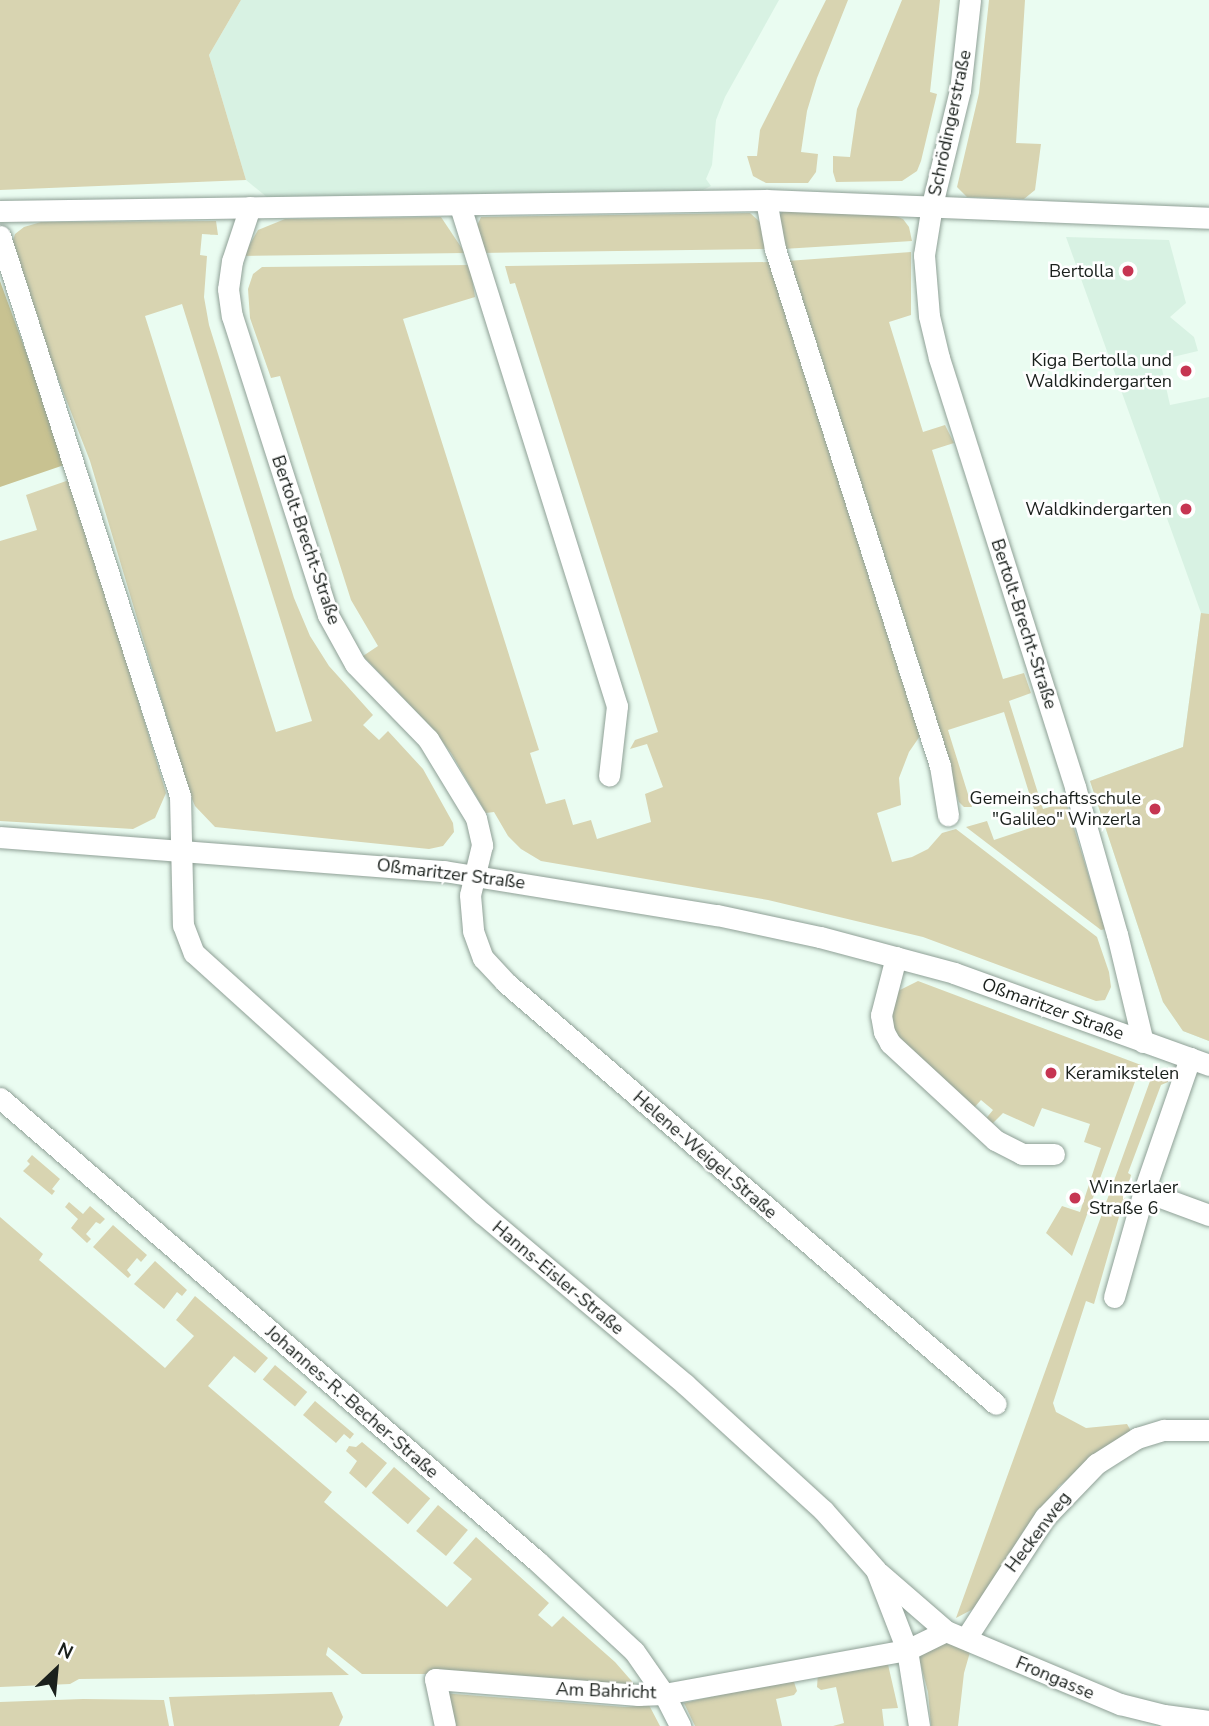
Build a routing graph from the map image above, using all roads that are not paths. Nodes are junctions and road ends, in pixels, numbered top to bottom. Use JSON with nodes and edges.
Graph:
{"nodes":[{"id":1,"x":970,"y":0,"type":"edge"},
{"id":2,"x":766,"y":201,"type":"junction"},
{"id":3,"x":932,"y":205,"type":"junction"},
{"id":4,"x":460,"y":206,"type":"junction"},
{"id":5,"x":250,"y":207,"type":"junction"},
{"id":6,"x":0,"y":211,"type":"edge"},
{"id":7,"x":1209,"y":218,"type":"edge"},
{"id":8,"x":0,"y":236,"type":"edge"},
{"id":9,"x":608,"y":776,"type":"dead end"},
{"id":10,"x":948,"y":815,"type":"dead end"},
{"id":11,"x":0,"y":837,"type":"edge"},
{"id":12,"x":181,"y":848,"type":"junction"},
{"id":13,"x":475,"y":875,"type":"junction"},
{"id":14,"x":896,"y":957,"type":"junction"},
{"id":15,"x":1143,"y":1042,"type":"junction"},
{"id":16,"x":1200,"y":1062,"type":"edge"},
{"id":17,"x":0,"y":1098,"type":"edge"},
{"id":18,"x":1054,"y":1154,"type":"dead end"},
{"id":19,"x":1144,"y":1191,"type":"junction"},
{"id":20,"x":1209,"y":1216,"type":"edge"},
{"id":21,"x":1114,"y":1297,"type":"dead end"},
{"id":22,"x":996,"y":1404,"type":"dead end"},
{"id":23,"x":1209,"y":1430,"type":"edge"},
{"id":24,"x":876,"y":1570,"type":"junction"},
{"id":25,"x":946,"y":1631,"type":"junction"},
{"id":26,"x":966,"y":1639,"type":"junction"},
{"id":27,"x":907,"y":1650,"type":"junction"},
{"id":28,"x":664,"y":1694,"type":"junction"},
{"id":29,"x":1209,"y":1721,"type":"edge"},
{"id":30,"x":445,"y":1726,"type":"edge"},
{"id":31,"x":680,"y":1726,"type":"edge"},
{"id":32,"x":919,"y":1726,"type":"edge"}],
"edges":[{"from":1,"to":3,"type":"street","name":"Schrödingerstraße"},
{"from":2,"to":3,"type":"street"},
{"from":2,"to":4,"type":"street"},
{"from":2,"to":10,"type":"street"},
{"from":3,"to":7,"type":"street"},
{"from":3,"to":15,"type":"street","name":"Bertolt-Brecht-Straße"},
{"from":4,"to":5,"type":"street"},
{"from":4,"to":9,"type":"street"},
{"from":5,"to":6,"type":"street"},
{"from":5,"to":13,"type":"street","name":"Bertolt-Brecht-Straße"},
{"from":8,"to":12,"type":"street"},
{"from":11,"to":12,"type":"street","name":"Oßmaritzer Straße"},
{"from":12,"to":13,"type":"street","name":"Oßmaritzer Straße"},
{"from":12,"to":24,"type":"street","name":"Hanns-Eisler-Straße"},
{"from":13,"to":14,"type":"street","name":"Oßmaritzer Straße"},
{"from":13,"to":22,"type":"street","name":"Helene-Weigel-Straße"},
{"from":14,"to":15,"type":"street","name":"Oßmaritzer Straße"},
{"from":14,"to":18,"type":"street"},
{"from":15,"to":16,"type":"street","name":"Oßmaritzer Straße"},
{"from":16,"to":19,"type":"street"},
{"from":17,"to":28,"type":"street","name":"Johannes-R.-Becher-Straße"},
{"from":19,"to":20,"type":"street"},
{"from":19,"to":21,"type":"street"},
{"from":23,"to":26,"type":"street","name":"Heckenweg"},
{"from":24,"to":25,"type":"street","name":"Frongasse"},
{"from":24,"to":27,"type":"street","name":"Hanns-Eisler-Straße"},
{"from":25,"to":26,"type":"street","name":"Frongasse"},
{"from":25,"to":27,"type":"street"},
{"from":26,"to":29,"type":"street","name":"Frongasse"},
{"from":27,"to":28,"type":"street","name":"Am Bahricht"},
{"from":27,"to":32,"type":"street","name":"Hanns-Eisler-Straße"},
{"from":28,"to":30,"type":"street","name":"Am Bahricht"},
{"from":28,"to":31,"type":"street","name":"Johannes-R.-Becher-Straße"}]}
